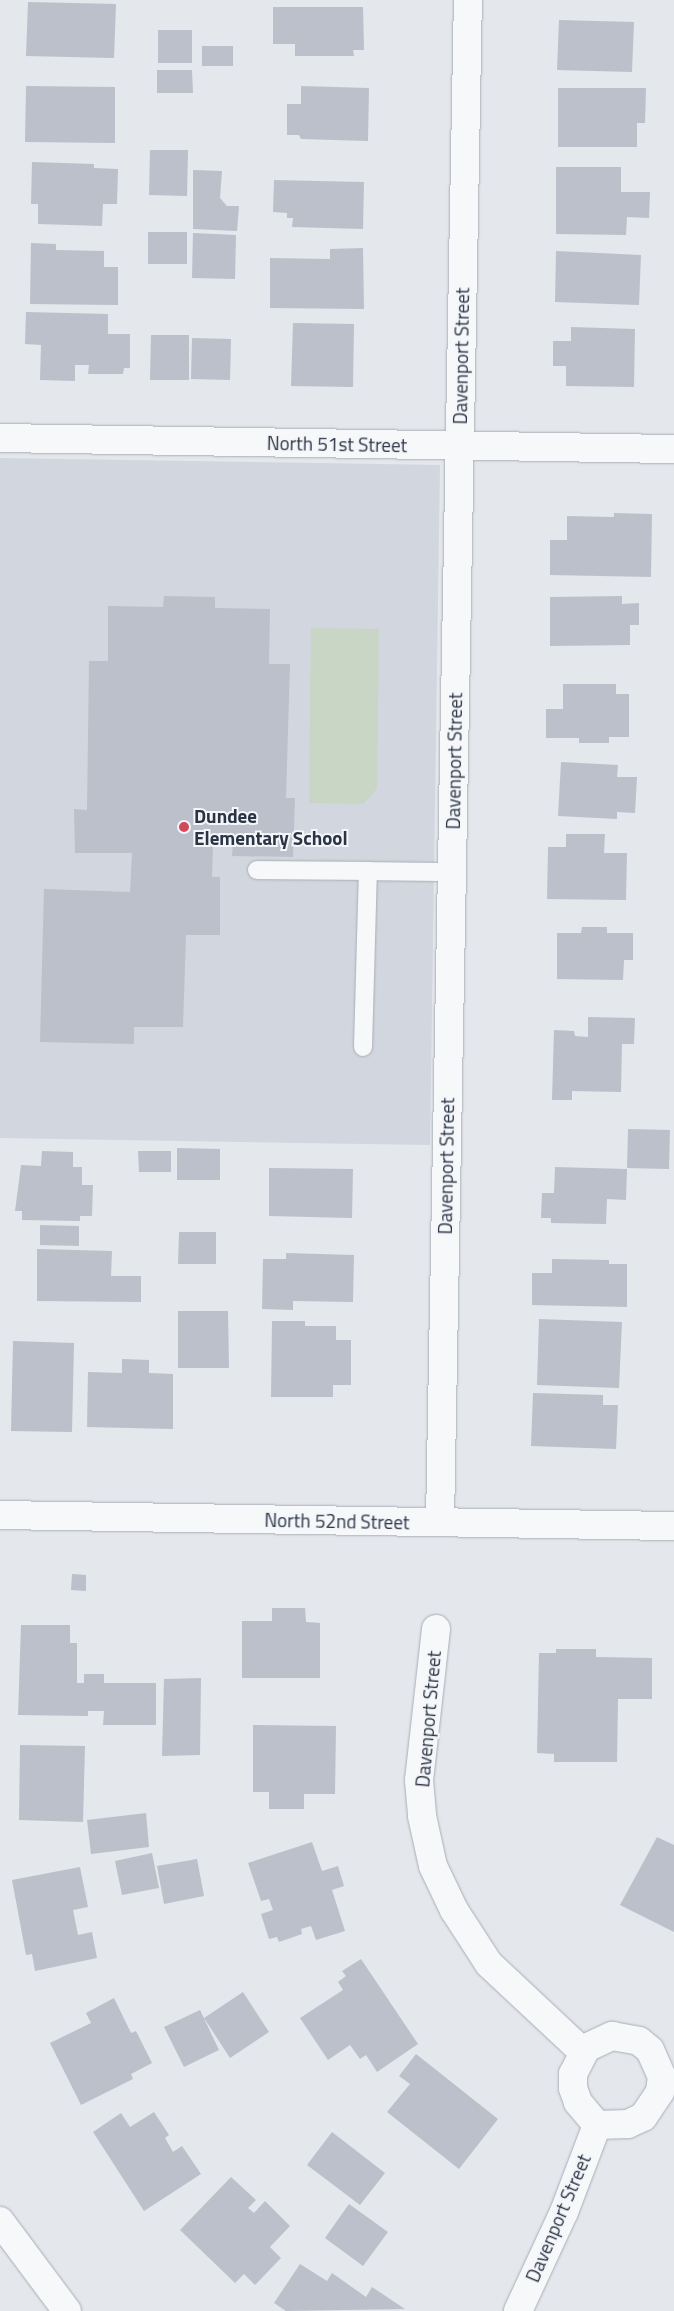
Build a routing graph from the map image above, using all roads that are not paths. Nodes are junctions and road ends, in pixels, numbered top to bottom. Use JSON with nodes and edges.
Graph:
{"nodes":[{"id":1,"x":468,"y":0,"type":"edge"},
{"id":2,"x":0,"y":438,"type":"edge"},
{"id":3,"x":460,"y":446,"type":"junction"},
{"id":4,"x":674,"y":449,"type":"edge"},
{"id":5,"x":258,"y":870,"type":"dead end"},
{"id":6,"x":368,"y":871,"type":"junction"},
{"id":7,"x":452,"y":872,"type":"junction"},
{"id":8,"x":362,"y":1047,"type":"dead end"},
{"id":9,"x":0,"y":1515,"type":"edge"},
{"id":10,"x":440,"y":1522,"type":"junction"},
{"id":11,"x":674,"y":1526,"type":"edge"},
{"id":12,"x":436,"y":1629,"type":"dead end"},
{"id":13,"x":583,"y":2052,"type":"junction"},
{"id":14,"x":668,"y":2076,"type":"edge"},
{"id":15,"x":597,"y":2125,"type":"junction"},
{"id":16,"x":0,"y":2221,"type":"edge"},
{"id":17,"x":67,"y":2311,"type":"edge"},
{"id":18,"x":518,"y":2311,"type":"edge"}],
"edges":[{"from":1,"to":3,"type":"street","name":"Davenport Street"},
{"from":2,"to":3,"type":"street","name":"North 51st Street"},
{"from":3,"to":4,"type":"street","name":"North 51st Street"},
{"from":3,"to":7,"type":"street","name":"Davenport Street"},
{"from":5,"to":6,"type":"lane"},
{"from":6,"to":7,"type":"lane"},
{"from":6,"to":8,"type":"lane"},
{"from":7,"to":10,"type":"street","name":"Davenport Street"},
{"from":9,"to":10,"type":"street","name":"North 52nd Street"},
{"from":10,"to":11,"type":"street","name":"North 52nd Street"},
{"from":12,"to":13,"type":"street","name":"Davenport Street"},
{"from":13,"to":14,"type":"street"},
{"from":13,"to":15,"type":"street"},
{"from":14,"to":15,"type":"street"},
{"from":15,"to":18,"type":"street","name":"Davenport Street"},
{"from":16,"to":17,"type":"street"}]}
